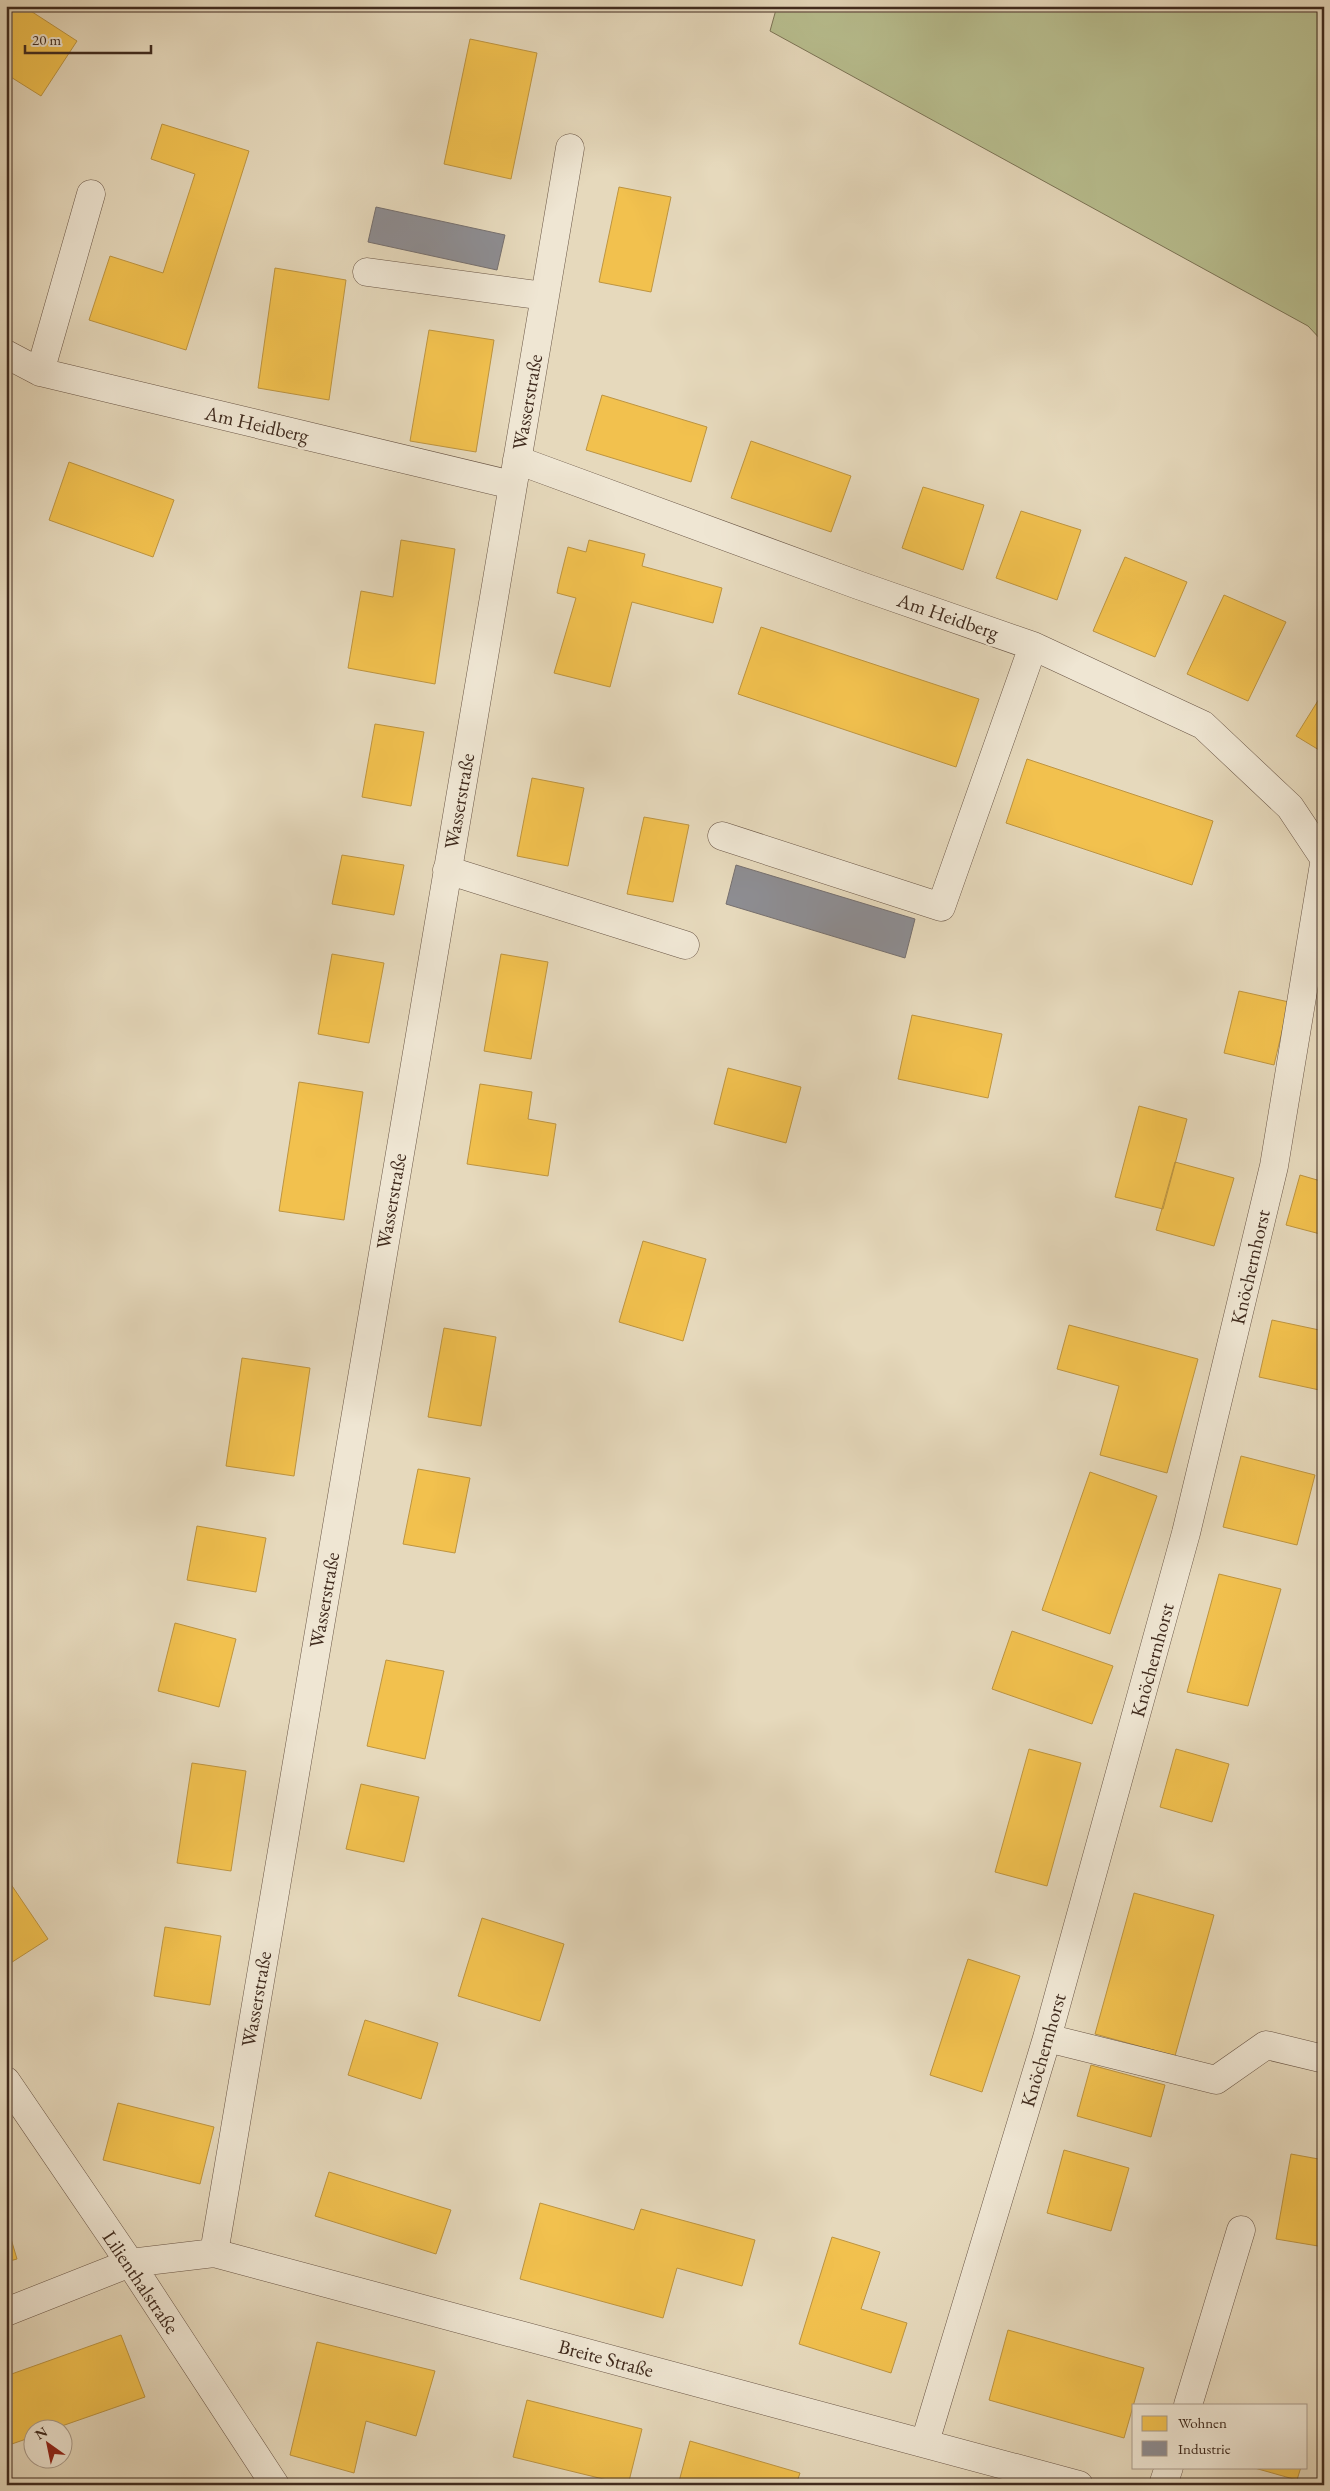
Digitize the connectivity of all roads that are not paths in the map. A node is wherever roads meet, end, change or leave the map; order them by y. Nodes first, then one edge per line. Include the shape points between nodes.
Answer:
1 (570, 148) dead end
2 (91, 194) dead end
3 (367, 272) dead end
4 (545, 296) junction
5 (6, 354) edge
6 (40, 372) junction
7 (514, 472) junction
8 (1033, 646) junction
9 (722, 836) dead end
10 (1324, 858) edge
11 (1324, 864) edge
12 (447, 870) junction
13 (685, 945) dead end
14 (1048, 2038) junction
15 (1324, 2059) edge
16 (6, 2081) edge
17 (1241, 2230) dead end
18 (214, 2253) junction
19 (130, 2264) junction
20 (6, 2312) edge
21 (1188, 2404) edge
22 (925, 2442) junction
23 (1169, 2468) edge
24 (274, 2485) edge
25 (1080, 2485) edge
26 (1163, 2485) edge

1 - 4 street, Wasserstraße
2 - 6 street
3 - 4 street
4 - 7 street, Wasserstraße
5 - 6 street, Am Heidberg
6 - 7 street, Am Heidberg
7 - 8 street, Am Heidberg
7 - 12 street, Wasserstraße
8 - 9 street via 941,907
8 - 10 street, Am Heidberg via 1203,724 1290,807
11 - 14 street, Knöchernhorst via 1272,1176 1186,1533
12 - 13 street
12 - 18 street, Wasserstraße
14 - 15 street via 1216,2080 1266,2045
14 - 22 street, Knöchernhorst
16 - 19 street, Lilienthalstraße
17 - 21 street
18 - 19 street, Breite Straße
18 - 22 street, Breite Straße
19 - 20 street, Breite Straße
19 - 24 street, Lilienthalstraße
22 - 25 street, Breite Straße
23 - 26 street

